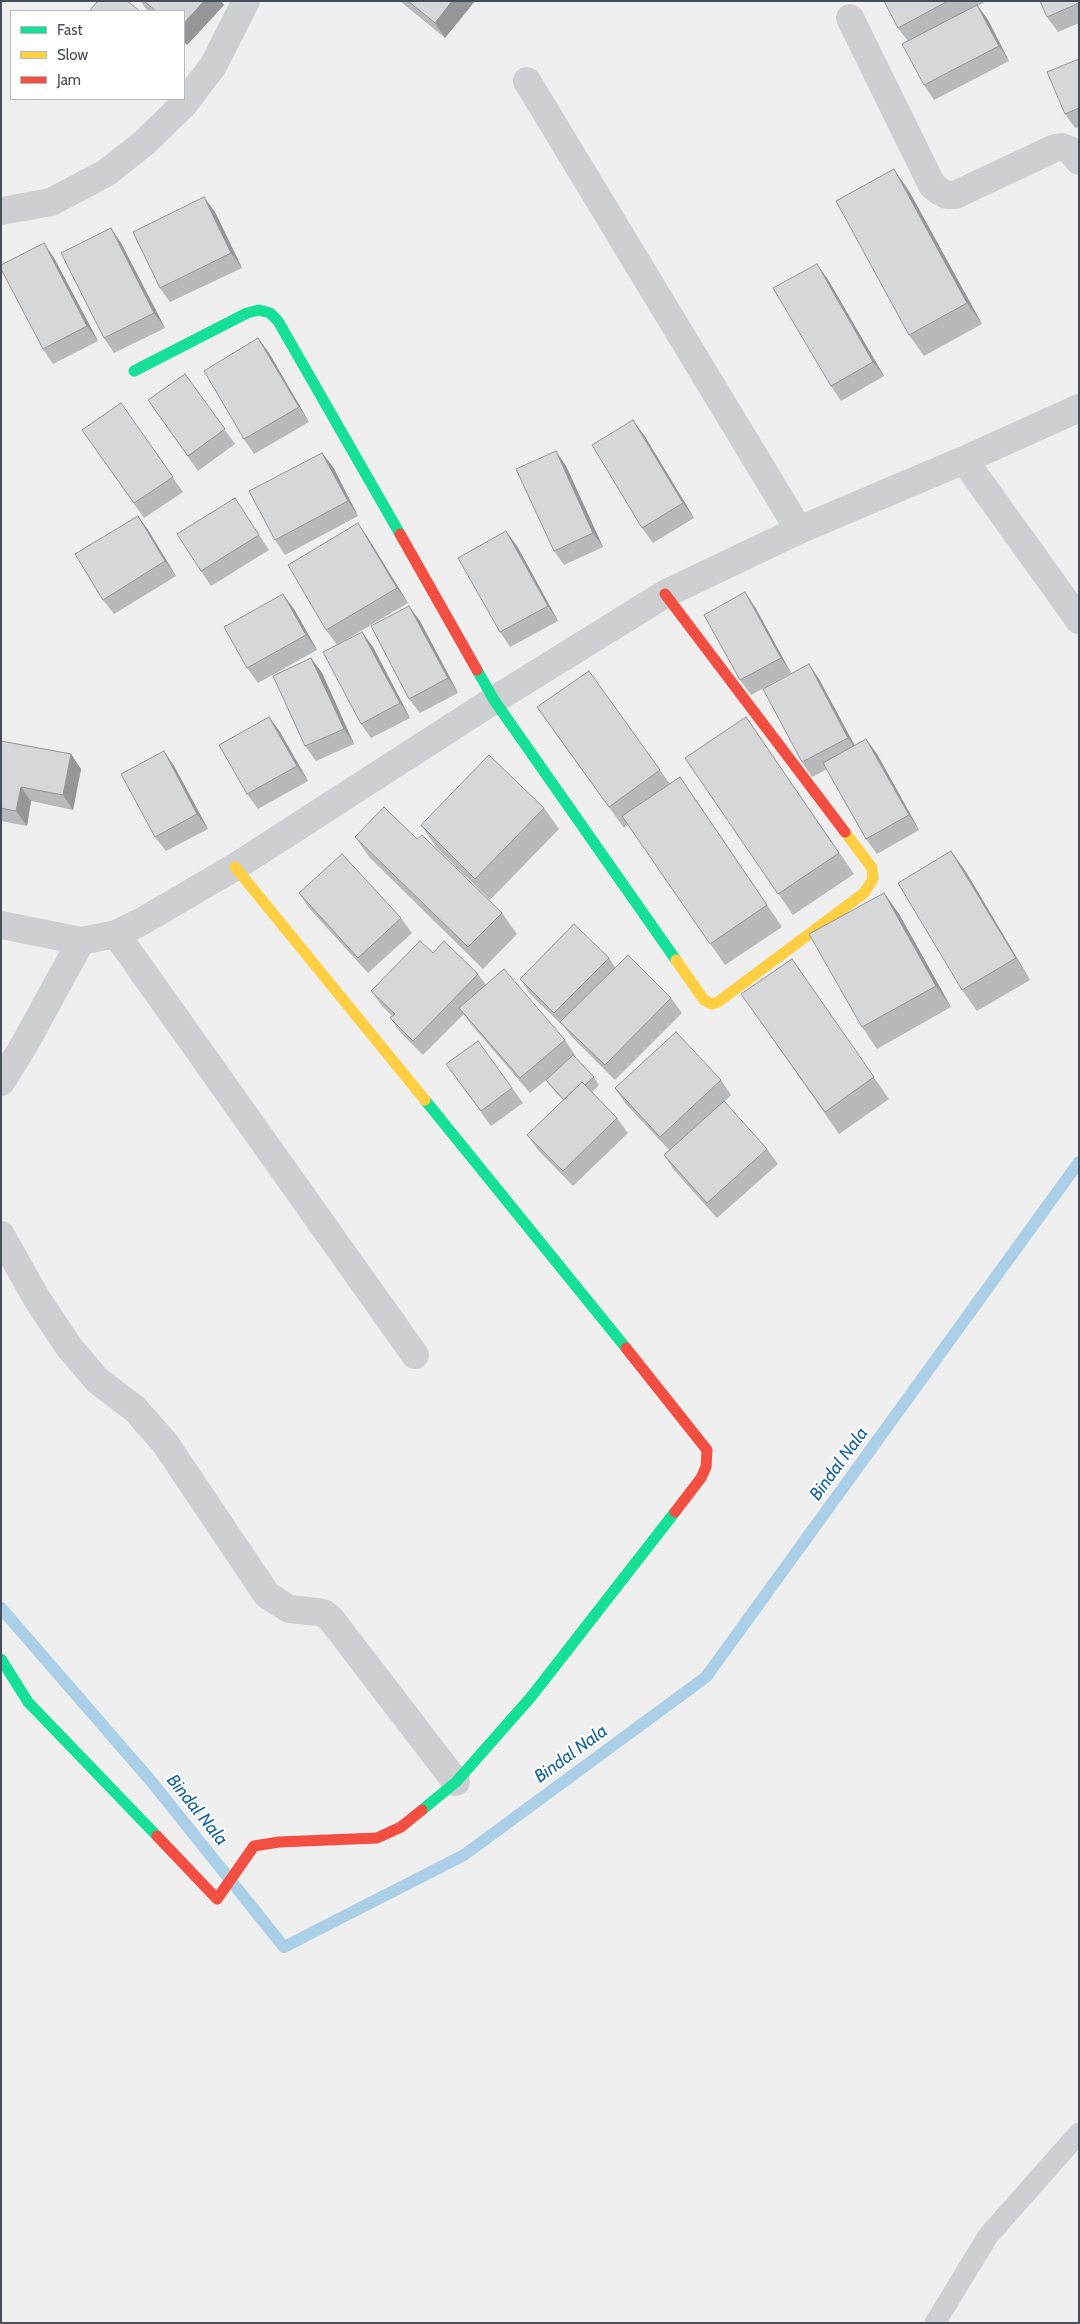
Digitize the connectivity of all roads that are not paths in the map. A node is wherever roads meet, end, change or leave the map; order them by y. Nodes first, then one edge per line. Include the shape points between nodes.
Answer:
1 (246, 1) edge
2 (850, 18) dead end
3 (527, 81) dead end
4 (1079, 162) edge
5 (1, 211) edge
6 (134, 371) dead end
7 (1079, 408) edge
8 (964, 460) junction
9 (799, 530) junction
10 (665, 594) junction
11 (1079, 620) edge
12 (494, 700) junction
13 (235, 867) junction
14 (1, 925) edge
15 (116, 934) junction
16 (81, 941) junction
17 (1, 1082) edge
18 (1, 1234) edge
19 (415, 1355) dead end
20 (1, 1659) edge
21 (456, 1782) junction
22 (1079, 2133) edge
23 (935, 2323) edge

1 - 5 street via 213,66 183,105 144,143 106,173 50,202
2 - 4 street via 932,185 939,191 955,195 1055,148 1070,150
3 - 9 street
6 - 12 street via 247,313 259,310 270,313
7 - 8 street
8 - 9 street
8 - 11 street
9 - 10 street
10 - 12 street
10 - 12 street via 872,868 873,879 864,893 718,1002 712,1004 704,1000
12 - 13 street
13 - 15 street
13 - 21 street via 707,1450 706,1467 701,1478 630,1572 531,1697
14 - 16 street
15 - 16 street
15 - 19 street
16 - 17 street
18 - 21 street via 37,1299 70,1347 97,1380 135,1409 165,1443 267,1595 289,1609 318,1612 331,1619
20 - 21 street via 28,1702 217,1899 254,1846 377,1838 409,1822
22 - 23 lane via 988,2236

